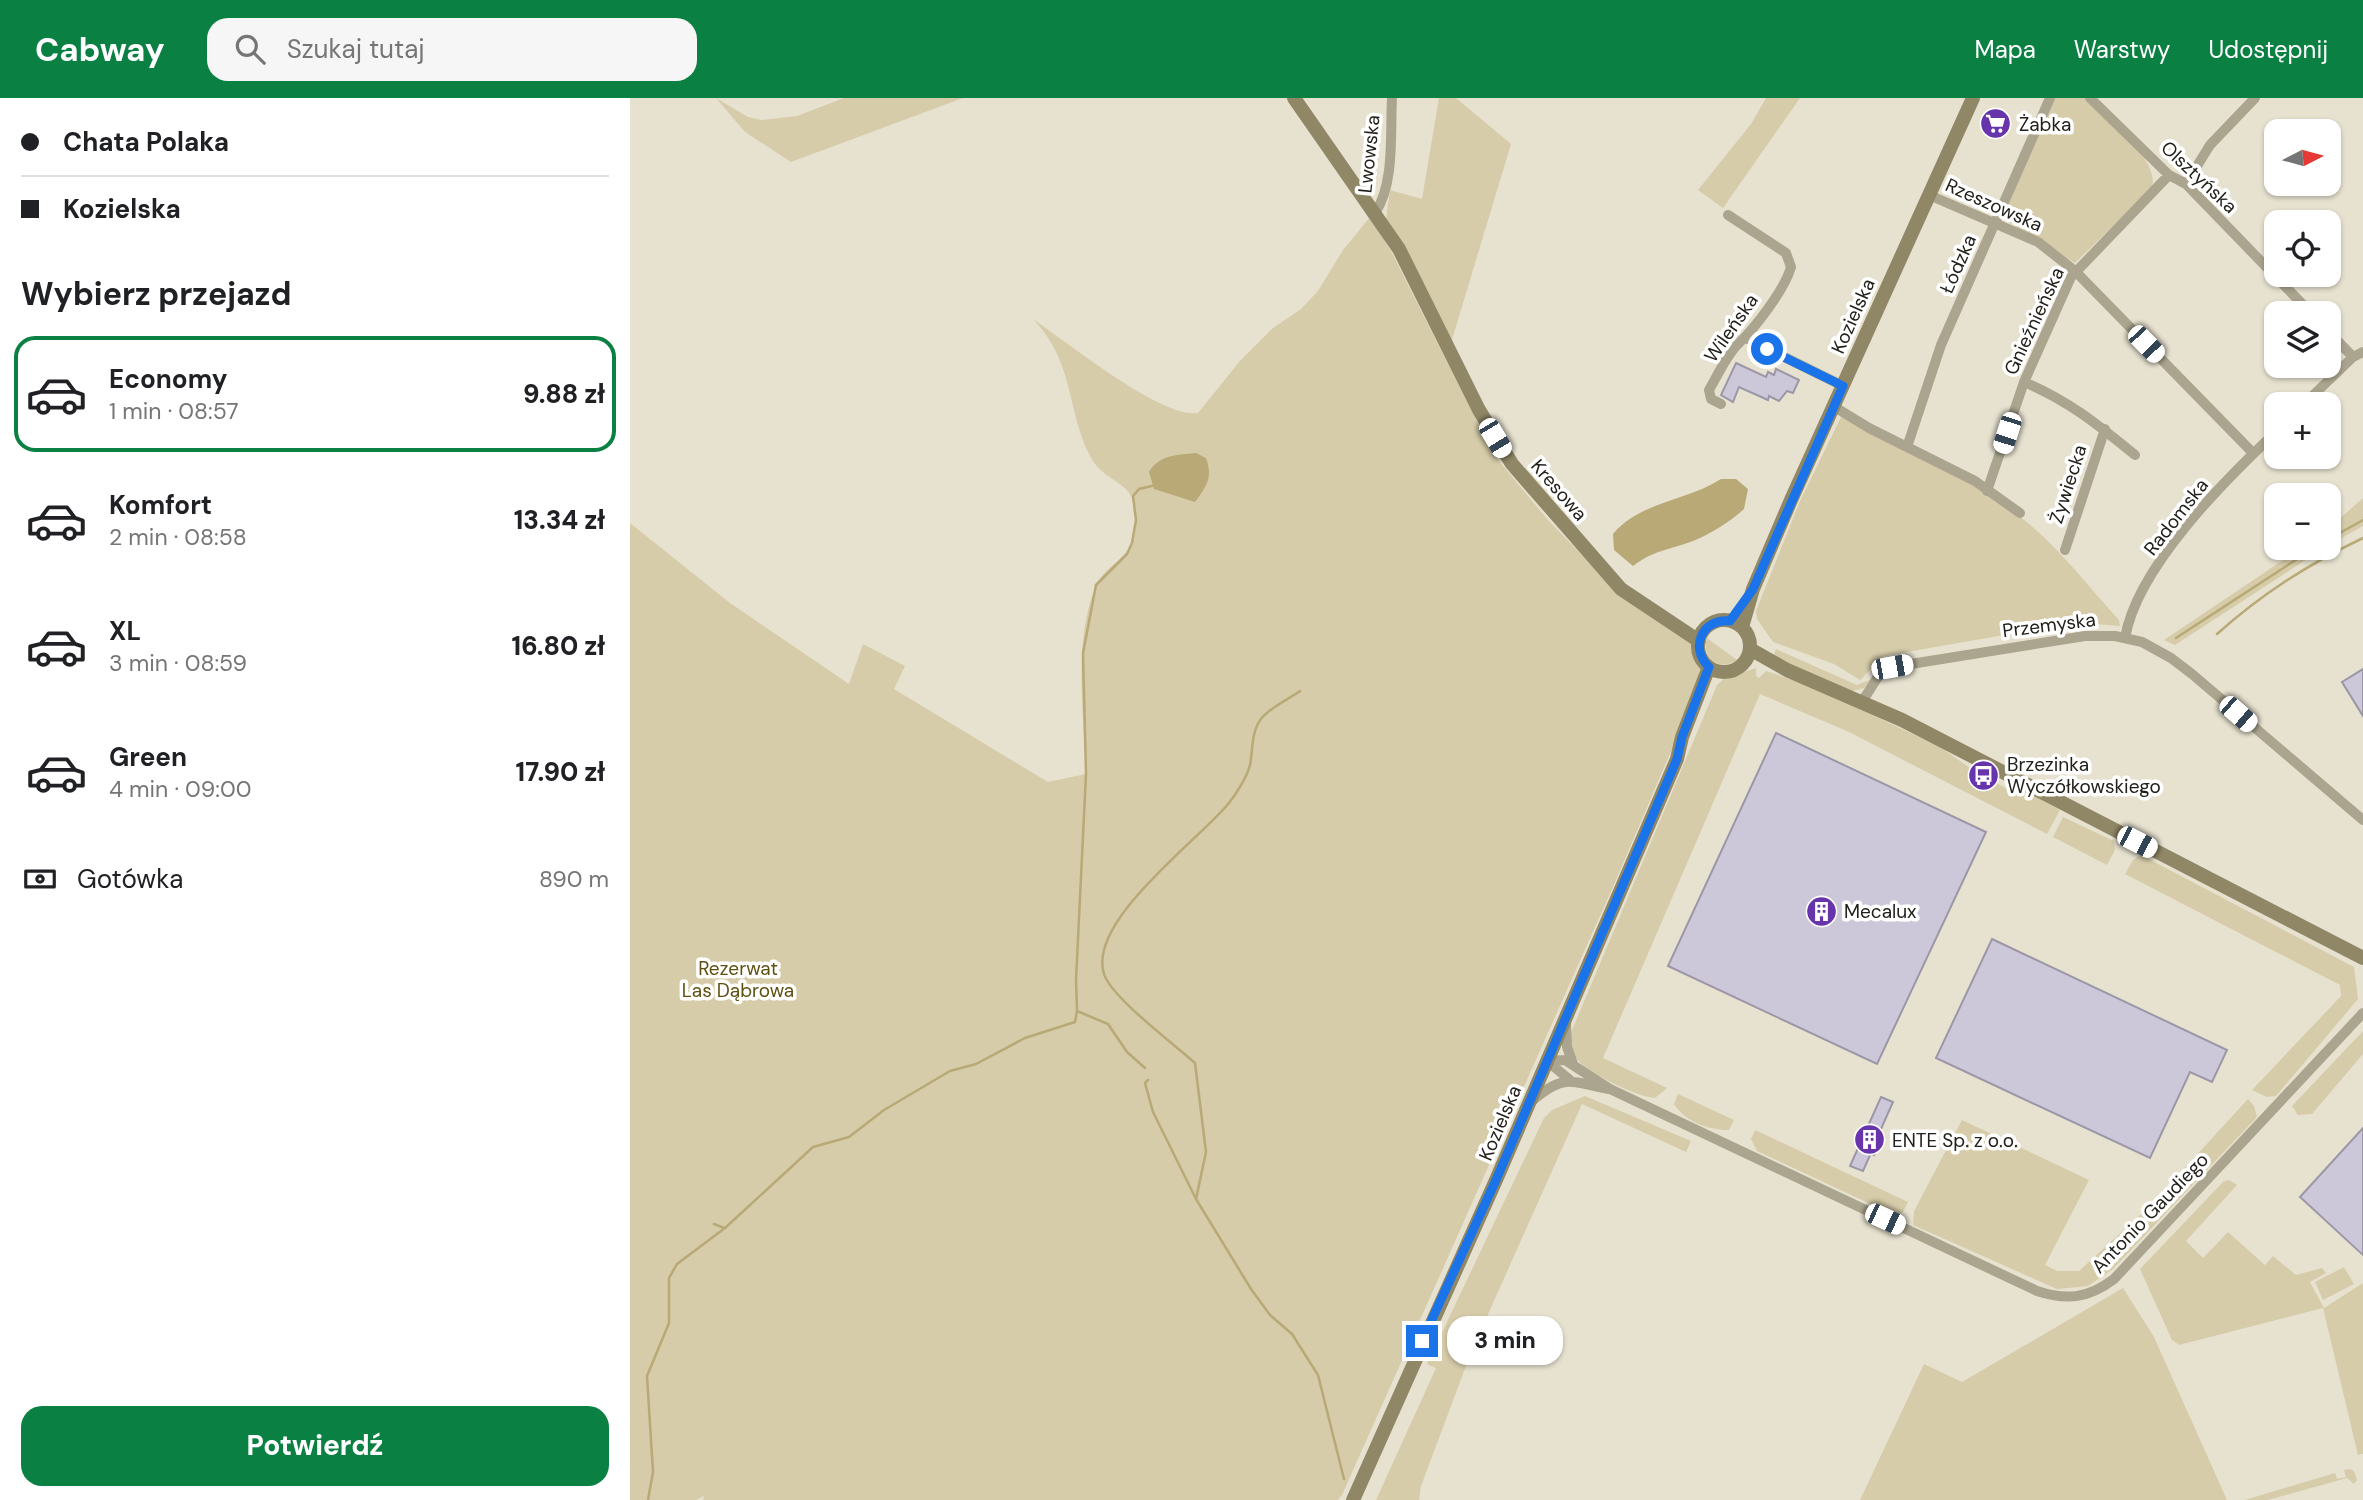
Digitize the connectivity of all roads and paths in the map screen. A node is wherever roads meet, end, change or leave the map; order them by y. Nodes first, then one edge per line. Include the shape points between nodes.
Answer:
1 (1294, 98) edge
2 (1392, 98) edge
3 (1973, 98) edge
4 (2050, 98) edge
5 (2090, 98) edge
6 (2255, 98) edge
7 (2153, 159) junction
8 (2169, 175) junction
9 (2186, 184) junction
10 (2154, 191) junction
11 (1929, 195) junction
12 (1375, 213) junction
13 (1728, 215) dead end
14 (1995, 223) junction
15 (2075, 271) junction
16 (2299, 301) edge
17 (1746, 338) junction
18 (2341, 341) edge
19 (2358, 354) edge
20 (2024, 382) junction
21 (1843, 386) junction
22 (2317, 392) edge
23 (1721, 404) dead end
24 (1833, 406) junction
25 (2105, 429) junction
26 (2264, 443) edge
27 (1907, 447) junction
28 (2253, 453) junction
29 (2135, 455) dead end
30 (1987, 491) junction
31 (2020, 513) dead end
32 (2065, 550) dead end
33 (1736, 624) junction
34 (1702, 635) junction
35 (2125, 638) junction
36 (1748, 656) junction
37 (1715, 669) junction
38 (1862, 702) junction
39 (2363, 820) edge
40 (2363, 958) edge
41 (2363, 1013) edge
42 (1566, 1019) junction
43 (1547, 1061) junction
44 (1573, 1064) junction
45 (1570, 1080) junction
46 (1610, 1089) junction
47 (1530, 1103) junction
48 (1353, 1500) edge

1 - 12 street, Kresowa
2 - 12 street, Lwowska via 1387,178 1383,201
3 - 11 street, Kozielska
4 - 14 street, Łódzka
5 - 7 street, Olsztyńska
6 - 9 street via 2210,145
7 - 8 street, Olsztyńska
7 - 10 street
8 - 9 street, Olsztyńska
8 - 10 street, Gnieźnieńska
9 - 16 street, Olsztyńska
10 - 15 street, Gnieźnieńska
11 - 14 street, Rzeszowska
11 - 21 street, Kozielska
12 - 34 street, Kresowa via 1407,263 1479,410 1512,464 1621,589
13 - 17 street, Wileńska via 1786,253 1791,267
14 - 15 street, Rzeszowska via 2038,242
14 - 27 street, Łódzka via 1941,345
15 - 20 street, Gnieźnieńska
15 - 28 street, Rzeszowska
17 - 21 street
17 - 23 street, Wileńska via 1709,390 1711,399
18 - 19 street
19 - 22 street
20 - 25 street, Żywiecka via 2061,398
20 - 30 street, Gnieźnieńska
21 - 24 street, Kozielska
24 - 27 street
24 - 33 street, Kozielska
25 - 29 street, Żywiecka
25 - 32 street, Żywiecka
26 - 28 street, Radomska
27 - 30 street
28 - 35 street, Radomska via 2178,537 2128,618
30 - 31 street
33 - 34 street via 1716,621
33 - 36 street via 1749,637
34 - 37 street via 1701,657
35 - 38 street, Przemyska via 2074,637 1892,667 1879,675
35 - 39 street, Przemyska via 2157,649 2192,674
36 - 37 street via 1732,671
36 - 38 street
37 - 42 street, Kozielska via 1682,737 1677,759
38 - 40 street
41 - 46 street, Antonio Gaudiego via 2114,1279 2093,1293 2073,1298 2037,1291
42 - 43 street, Kozielska
42 - 44 street
43 - 44 street, Antonio Gaudiego
43 - 45 street, Antonio Gaudiego
43 - 47 street, Kozielska
44 - 46 street, Antonio Gaudiego
45 - 46 street, Antonio Gaudiego
45 - 47 street via 1551,1085
47 - 48 street, Kozielska

